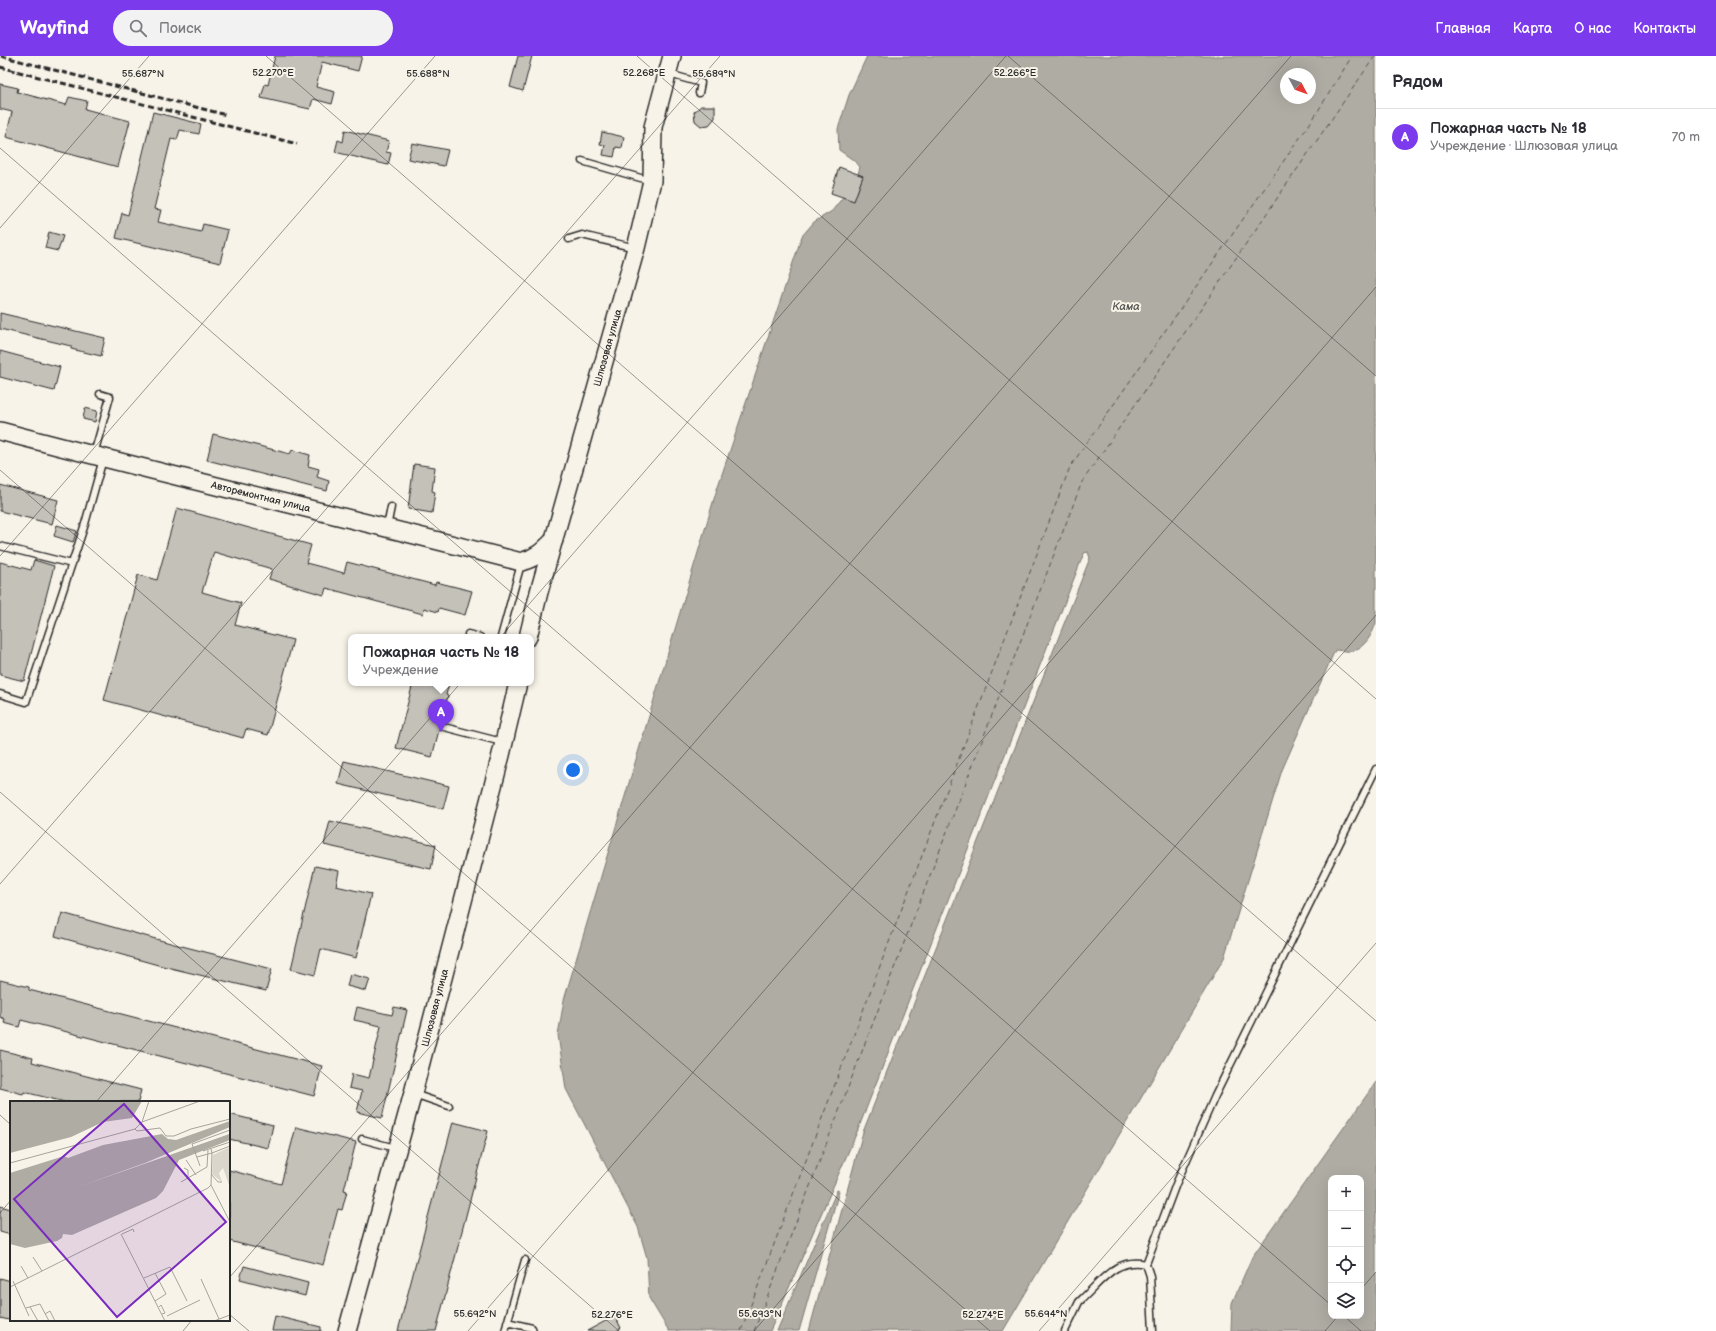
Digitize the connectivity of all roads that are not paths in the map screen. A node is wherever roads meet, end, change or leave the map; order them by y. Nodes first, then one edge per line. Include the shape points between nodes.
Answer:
1 (672, 56) edge
2 (668, 74) junction
3 (699, 93) dead end
4 (582, 161) dead end
5 (652, 181) junction
6 (569, 239) dead end
7 (636, 248) junction
8 (100, 394) dead end
9 (0, 431) edge
10 (99, 457) junction
11 (391, 507) dead end
12 (387, 527) junction
13 (554, 540) junction
14 (0, 546) edge
15 (521, 562) junction
16 (72, 564) junction
17 (539, 592) junction
18 (503, 634) edge
19 (529, 634) edge
20 (517, 686) edge
21 (0, 694) edge
22 (444, 727) dead end
23 (504, 742) junction
24 (1376, 769) edge
25 (413, 1093) junction
26 (449, 1106) dead end
27 (362, 1139) dead end
28 (397, 1149) junction
29 (525, 1260) dead end
30 (1146, 1264) junction
31 (507, 1322) junction
32 (347, 1331) edge
33 (504, 1331) edge
34 (533, 1331) edge
35 (1065, 1331) edge
36 (1153, 1331) edge

1 - 2 street, Шлюзовая улица
2 - 3 lane via 701,83
2 - 5 street, Шлюзовая улица via 653,127
4 - 5 lane
5 - 7 street, Шлюзовая улица
6 - 7 lane via 582,235
7 - 13 street, Шлюзовая улица
8 - 10 lane via 110,397
9 - 10 street, Авторемонтная улица
10 - 12 street, Авторемонтная улица
10 - 16 lane via 85,524
11 - 12 lane
12 - 15 street, Авторемонтная улица
13 - 15 street via 540,554
13 - 17 street, Шлюзовая улица
14 - 16 lane
15 - 17 street
15 - 18 lane
16 - 21 lane via 26,702
17 - 19 street, Шлюзовая улица
20 - 23 street, Шлюзовая улица
22 - 23 lane
23 - 25 street, Шлюзовая улица
24 - 30 lane via 1215,1096 1176,1184
25 - 26 lane
25 - 28 street, Шлюзовая улица
27 - 28 lane
28 - 32 street, Шлюзовая улица
29 - 31 lane
30 - 35 lane via 1135,1261 1122,1264 1110,1272 1079,1302
30 - 36 lane via 1150,1276
31 - 33 lane
31 - 34 lane via 532,1328

